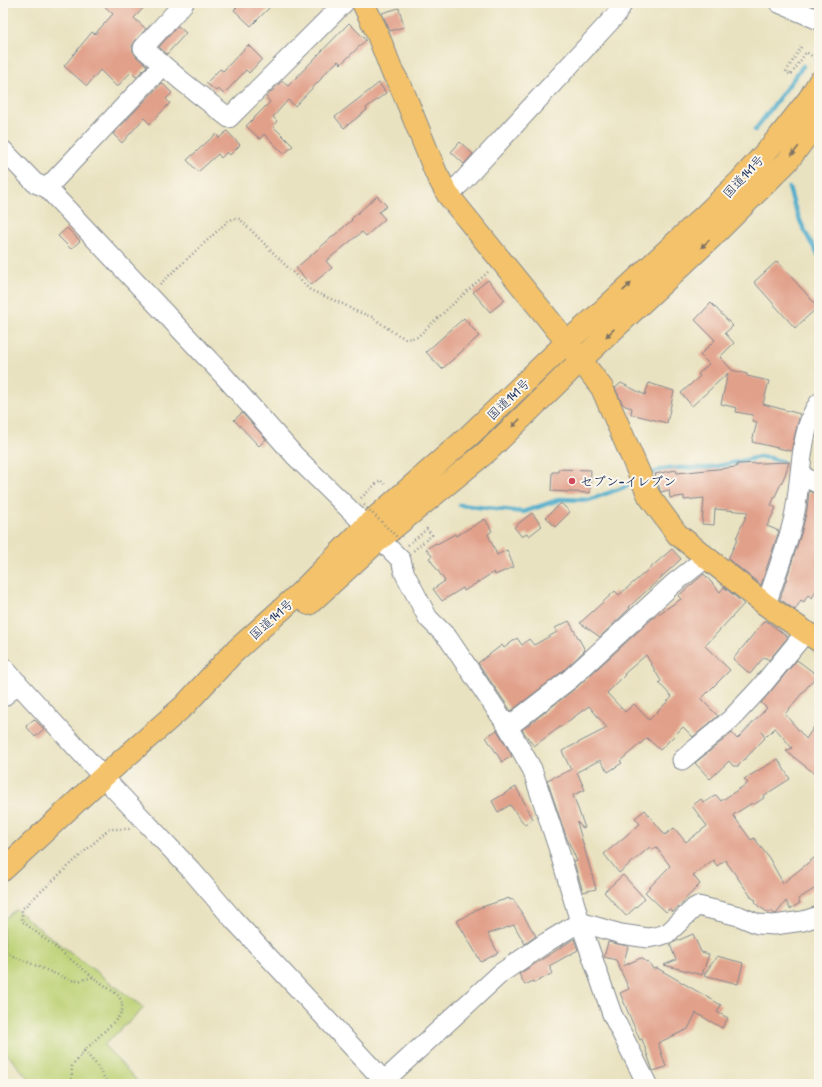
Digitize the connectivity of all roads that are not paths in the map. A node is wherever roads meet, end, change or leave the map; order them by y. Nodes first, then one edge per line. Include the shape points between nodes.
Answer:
1 (184, 3) edge
2 (344, 3) edge
3 (363, 3) edge
4 (623, 3) edge
5 (779, 3) edge
6 (819, 20) edge
7 (163, 65) junction
8 (819, 82) edge
9 (819, 120) edge
10 (3, 150) edge
11 (47, 188) junction
12 (448, 195) junction
13 (567, 342) junction
14 (580, 360) junction
15 (819, 403) edge
16 (800, 474) junction
17 (819, 484) edge
18 (378, 527) junction
19 (706, 558) junction
20 (766, 605) junction
21 (812, 637) edge
22 (3, 667) edge
23 (18, 683) junction
24 (3, 697) edge
25 (508, 726) junction
26 (682, 760) dead end
27 (103, 777) junction
28 (3, 870) edge
29 (819, 916) edge
30 (580, 922) junction
31 (382, 1082) edge
32 (647, 1084) edge

1 - 7 street via 143,48
2 - 7 street via 230,118
3 - 12 main road via 402,88 436,173
4 - 12 street via 616,15
5 - 6 street
7 - 11 street
13 -> 8 main road, 国道141号 via 741,180 779,137
9 -> 14 main road, 国道141号 via 787,162 711,238
10 - 11 street via 35,183
11 - 18 street via 224,376 295,456
12 - 13 main road
13 - 14 main road
13 - 18 main road, 国道141号
14 -> 18 main road, 国道141号 via 489,450
14 - 19 main road via 602,388 649,496 677,534
15 - 16 street via 810,419
16 - 17 street
16 - 20 street via 794,520
18 - 25 street via 401,560 404,572 428,618 448,638
18 - 27 main road, 国道141号 via 232,654 185,705
19 - 20 main road
19 - 25 street via 673,584 570,679
20 - 21 main road
21 - 26 street via 731,719
22 - 23 street
23 - 24 street
23 - 27 street
25 - 30 street via 532,769
27 - 28 main road, 国道141号
27 - 31 street via 192,871
29 - 30 street via 774,925 758,924 739,916 698,906 668,933 648,938 621,934
30 - 31 street via 500,973
30 - 32 street via 612,1014

